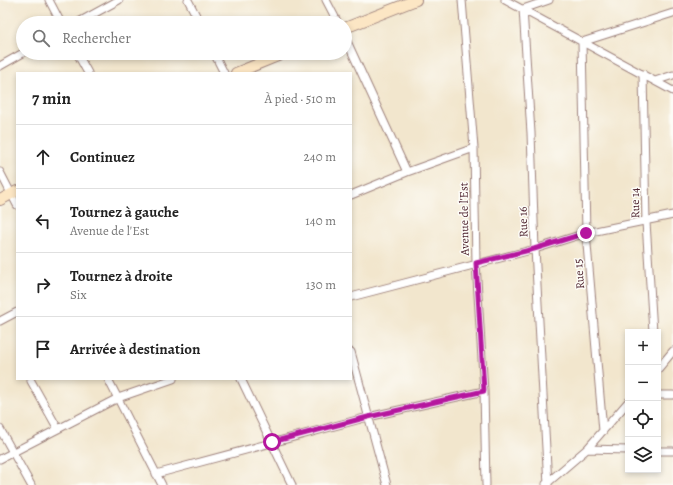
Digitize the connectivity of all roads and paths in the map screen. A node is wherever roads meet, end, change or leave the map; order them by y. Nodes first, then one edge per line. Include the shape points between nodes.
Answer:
1 (48, 0) edge
2 (119, 0) edge
3 (188, 0) edge
4 (326, 0) edge
5 (416, 0) edge
6 (462, 0) edge
7 (505, 0) edge
8 (549, 0) edge
9 (524, 9) junction
10 (673, 13) edge
11 (57, 16) edge
12 (90, 16) edge
13 (196, 16) edge
14 (334, 16) edge
15 (352, 25) edge
16 (582, 42) junction
17 (352, 52) edge
18 (16, 57) edge
19 (81, 60) edge
20 (218, 60) edge
21 (267, 60) edge
22 (0, 66) edge
23 (87, 72) edge
24 (224, 72) edge
25 (238, 72) edge
26 (643, 74) junction
27 (673, 74) edge
28 (655, 81) junction
29 (673, 91) edge
30 (474, 148) junction
31 (0, 172) edge
32 (407, 172) junction
33 (14, 193) edge
34 (352, 195) edge
35 (0, 200) edge
36 (673, 215) edge
37 (646, 222) junction
38 (586, 233) junction
39 (534, 249) junction
40 (476, 263) junction
41 (352, 297) edge
42 (16, 313) edge
43 (0, 321) edge
44 (653, 329) edge
45 (673, 352) edge
46 (352, 356) edge
47 (661, 365) edge
48 (109, 380) edge
49 (170, 380) edge
50 (241, 380) edge
51 (31, 381) dead end
52 (484, 391) junction
53 (661, 395) edge
54 (673, 395) edge
55 (118, 398) junction
56 (625, 405) edge
57 (368, 417) junction
58 (0, 429) edge
59 (58, 429) junction
60 (603, 431) junction
61 (272, 442) junction
62 (587, 449) junction
63 (625, 450) edge
64 (661, 451) edge
65 (673, 451) edge
66 (12, 452) junction
67 (0, 459) edge
68 (156, 474) junction
69 (547, 484) edge
70 (31, 485) edge
71 (162, 485) edge
72 (292, 485) edge
73 (387, 485) edge
74 (486, 485) edge

1 - 11 street
2 - 12 street
3 - 13 street
4 - 14 street
5 - 15 street
6 - 30 street, Avenue de l'Est
7 - 9 street
8 - 9 street
9 - 16 street
9 - 39 street, Rue 16
10 - 16 street
16 - 26 street
16 - 38 street, Rue 15
17 - 32 street
18 - 22 street
19 - 23 street
20 - 24 street
21 - 25 street
26 - 28 street
26 - 37 street, Rue 14
27 - 28 street
28 - 29 street
30 - 32 street
30 - 40 street, Avenue de l'Est
31 - 33 street
32 - 34 street
33 - 35 street
36 - 37 street
37 - 38 street
37 - 44 street, Rue 14
38 - 39 street
38 - 60 street, Rue 15
39 - 40 street
39 - 69 street, Rue 16
40 - 41 street
40 - 52 street, Avenue de l'Est
42 - 43 street
45 - 47 street
46 - 57 street
48 - 55 street
49 - 55 street
50 - 61 street
51 - 59 street
52 - 57 street
52 - 74 street, Avenue de l'Est
53 - 54 street
55 - 59 street
55 - 68 street
56 - 60 street
57 - 61 street
57 - 73 street
58 - 66 street
59 - 66 street
60 - 62 street
61 - 68 street
61 - 72 street
62 - 63 street
62 - 69 street
64 - 65 street
66 - 67 street
66 - 70 street
68 - 71 street

